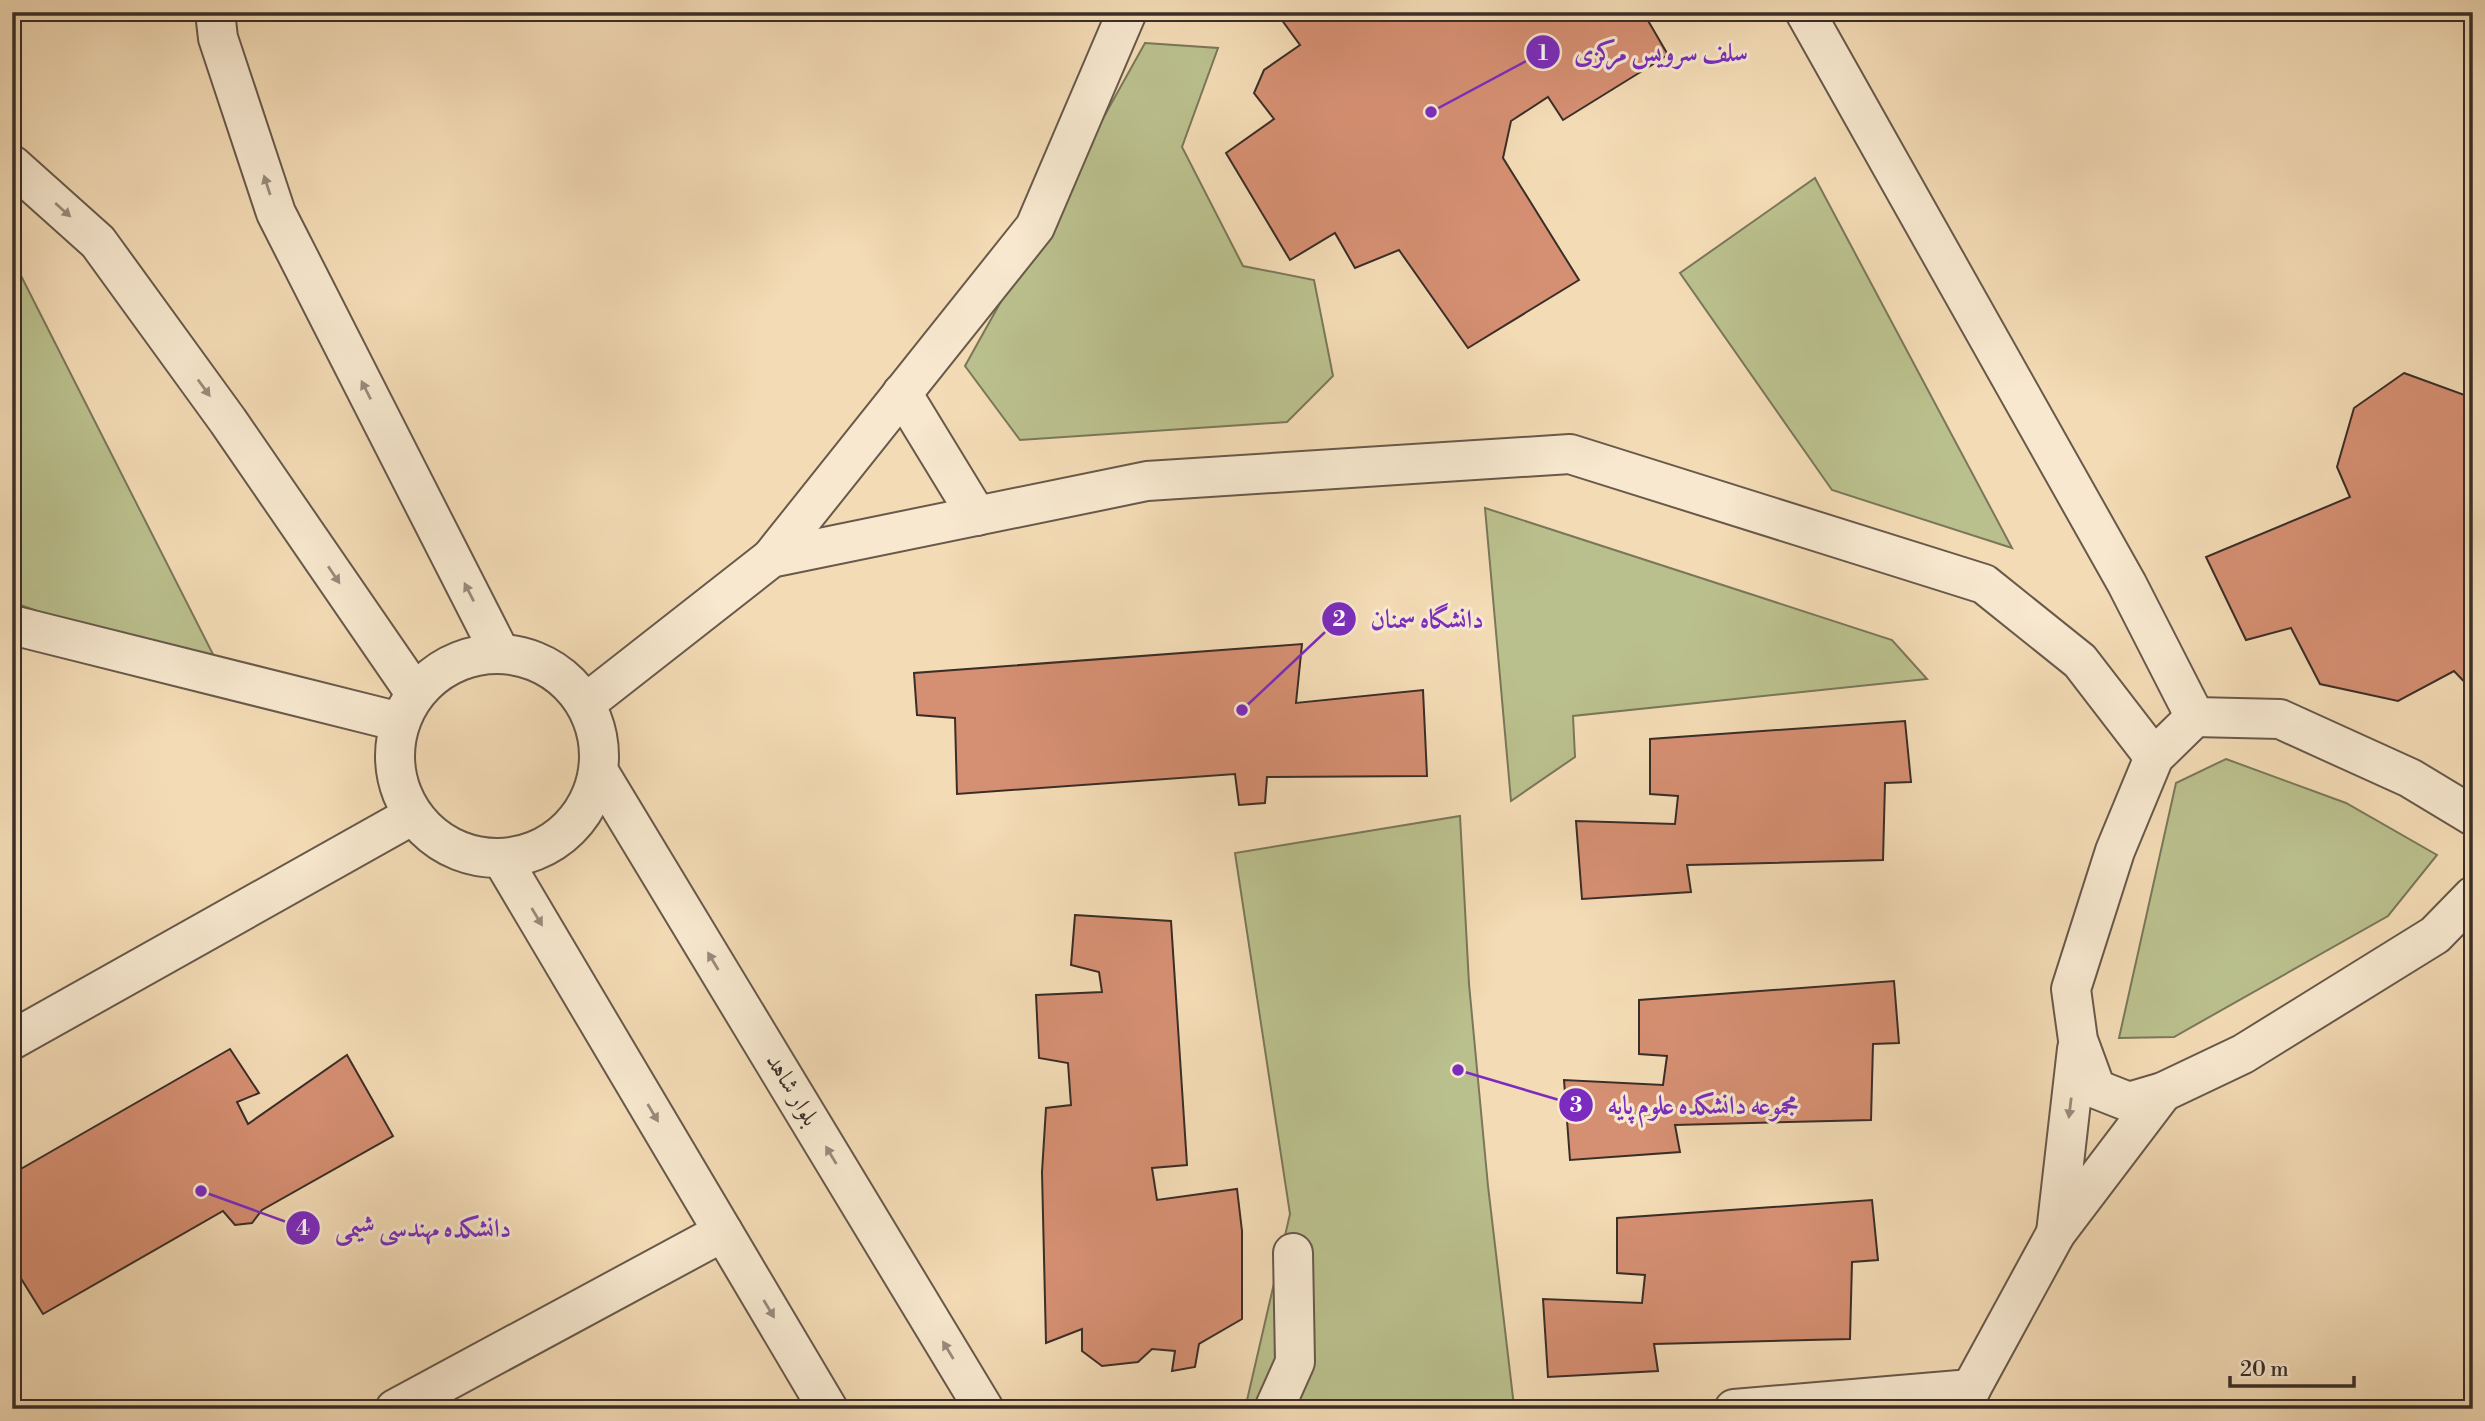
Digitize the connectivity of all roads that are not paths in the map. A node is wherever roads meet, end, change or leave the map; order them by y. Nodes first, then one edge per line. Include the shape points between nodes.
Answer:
1 (215, 12) edge
2 (1127, 12) edge
3 (1805, 12) edge
4 (12, 165) edge
5 (902, 393) junction
6 (977, 516) junction
7 (771, 558) junction
8 (12, 625) edge
9 (500, 653) junction
10 (586, 704) junction
11 (407, 708) junction
12 (2195, 716) junction
13 (2154, 757) junction
14 (599, 772) junction
15 (412, 815) junction
16 (2473, 816) edge
17 (502, 859) junction
18 (2473, 896) edge
19 (12, 1040) edge
20 (2078, 1040) junction
21 (2163, 1092) junction
22 (723, 1232) junction
23 (2056, 1233) junction
24 (1293, 1253) dead end
25 (1965, 1399) edge
26 (395, 1409) edge
27 (828, 1409) edge
28 (984, 1409) edge
29 (1274, 1409) edge
30 (1734, 1409) edge

9 -> 1 lane via 276,213 218,38
2 - 5 lane via 1035,227
3 - 12 lane via 2127,583
4 -> 11 lane via 99,242 228,421
5 - 6 lane
5 - 7 lane
6 - 7 lane
6 - 13 lane via 1147,481 1570,454 1984,583 2080,661
7 - 10 lane
8 - 11 lane
9 - 10 lane via 532,659 563,677
9 - 11 lane via 468,657 438,671
10 - 14 lane via 598,737
11 - 15 lane via 394,754 398,785
12 - 13 lane
12 - 16 lane via 2280,719 2410,778
13 - 20 lane via 2115,851 2071,989
14 - 17 lane via 588,805 566,832 536,851
28 -> 14 lane, بلوار شاهد
15 - 17 lane via 435,839 467,854
15 - 19 lane
17 -> 22 lane
18 - 21 lane via 2435,935 2243,1054
20 - 21 lane via 2096,1089 2129,1102
20 -> 23 lane
21 - 23 lane
22 - 26 lane
22 -> 27 lane
23 - 25 lane
24 - 29 lane via 1295,1362
25 - 30 lane

